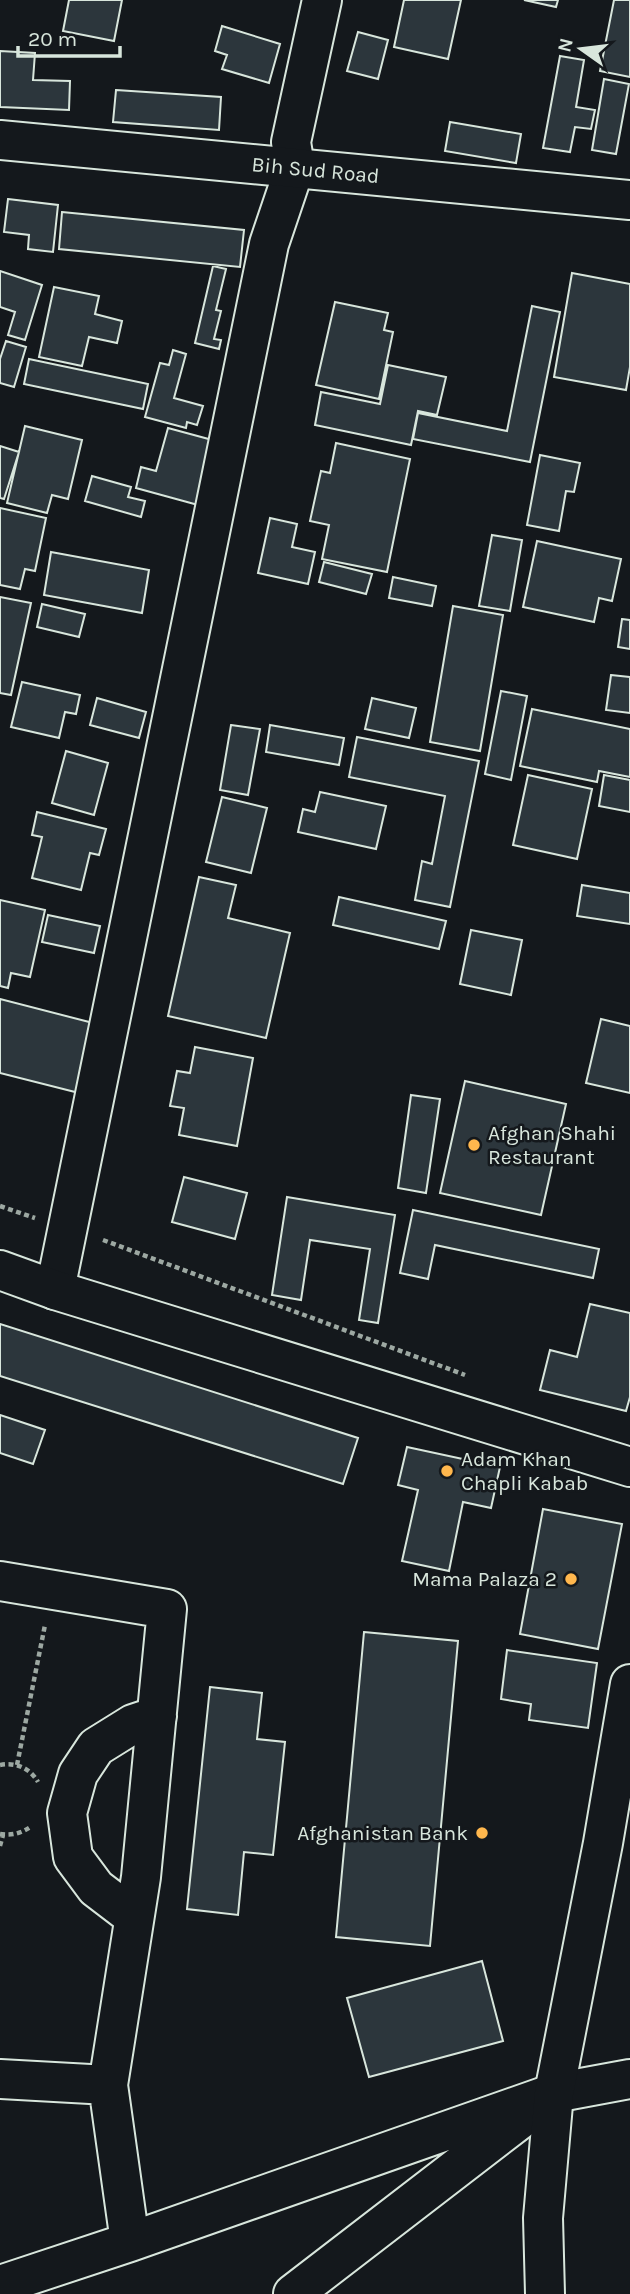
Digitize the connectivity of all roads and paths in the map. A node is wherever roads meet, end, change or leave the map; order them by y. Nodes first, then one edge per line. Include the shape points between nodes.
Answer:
1 (322, 0) edge
2 (0, 140) edge
3 (295, 167) junction
4 (630, 200) edge
5 (0, 1206) edge
6 (69, 1229) junction
7 (0, 1270) edge
8 (55, 1290) junction
9 (475, 1379) dead end
10 (630, 1467) edge
11 (0, 1581) edge
12 (51, 1589) junction
13 (630, 1684) edge
14 (157, 1716) junction
15 (0, 1765) edge
16 (17, 1765) junction
17 (40, 1786) dead end
18 (38, 1817) dead end
19 (1, 1834) edge
20 (0, 1846) edge
21 (135, 1917) junction
22 (0, 2079) edge
23 (630, 2079) edge
24 (108, 2085) junction
25 (554, 2093) junction
26 (130, 2242) junction
27 (0, 2285) edge
28 (293, 2294) edge
29 (545, 2294) edge

1 - 3 street via 291,142
2 - 3 street, Bih Sud Road
3 - 4 street, Bih Sud Road
3 - 6 street via 269,244
5 - 6 path
6 - 8 street
6 - 9 path
7 - 8 street
8 - 10 street
11 - 12 street
12 - 14 street via 167,1609
12 - 16 path
13 - 25 street
14 - 21 street
14 - 21 street via 133,1724 96,1747 78,1774 67,1813 73,1857 96,1888
15 - 16 path
16 - 17 path via 27,1769
18 - 19 path via 23,1832
19 - 20 path
21 - 24 street
22 - 24 street
23 - 25 street
24 - 26 street
25 - 26 street
25 - 28 street
25 - 29 street via 543,2218
26 - 27 street

